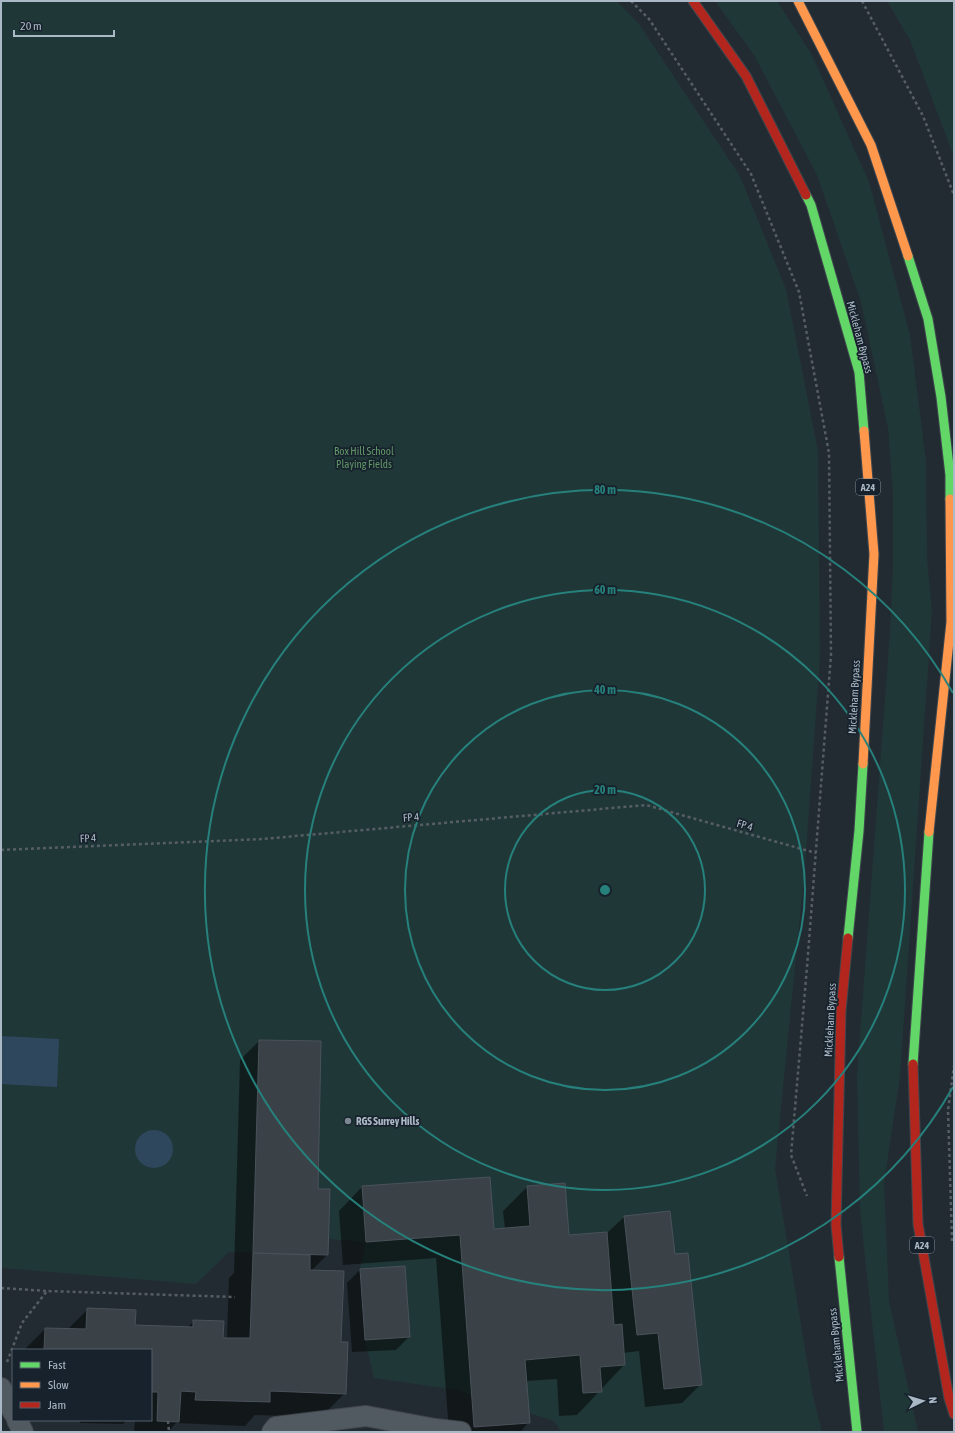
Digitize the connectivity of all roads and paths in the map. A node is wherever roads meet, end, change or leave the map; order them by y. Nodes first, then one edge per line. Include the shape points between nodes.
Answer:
1 (631, 1) edge
2 (693, 1) edge
3 (798, 1) edge
4 (862, 1) edge
5 (954, 195) edge
6 (1, 850) edge
7 (816, 854) junction
8 (954, 1066) edge
9 (836, 1225) junction
10 (952, 1245) dead end
11 (1, 1288) edge
12 (47, 1291) junction
13 (236, 1297) dead end
14 (12, 1349) edge
15 (12, 1349) edge
16 (6, 1365) dead end
17 (1, 1388) edge
18 (12, 1410) edge
19 (954, 1414) edge
20 (18, 1421) edge
21 (168, 1421) dead end
22 (23, 1432) edge
23 (169, 1432) edge
24 (272, 1432) edge
25 (461, 1432) edge
26 (857, 1432) edge

1 - 7 path via 649,19 751,174 799,292 830,453 831,655
2 - 9 highway, Mickleham Bypass / A24 via 746,76 811,205 859,372 874,554 859,831 841,1011
3 - 19 highway, A24 via 871,145 928,319 950,475 951,622 929,827 912,1073 918,1224
4 - 5 path via 923,116
6 - 7 path, FP 4 via 262,839 646,805
7 - 9 path via 791,1155 810,1202
8 - 10 path via 948,1110
9 - 26 highway, Mickleham Bypass / A24
11 - 12 path
12 - 13 path
12 - 15 path via 22,1323
14 - 16 path
17 - 18 lane
20 - 22 lane
21 - 23 path
24 - 25 lane via 276,1427 366,1416

